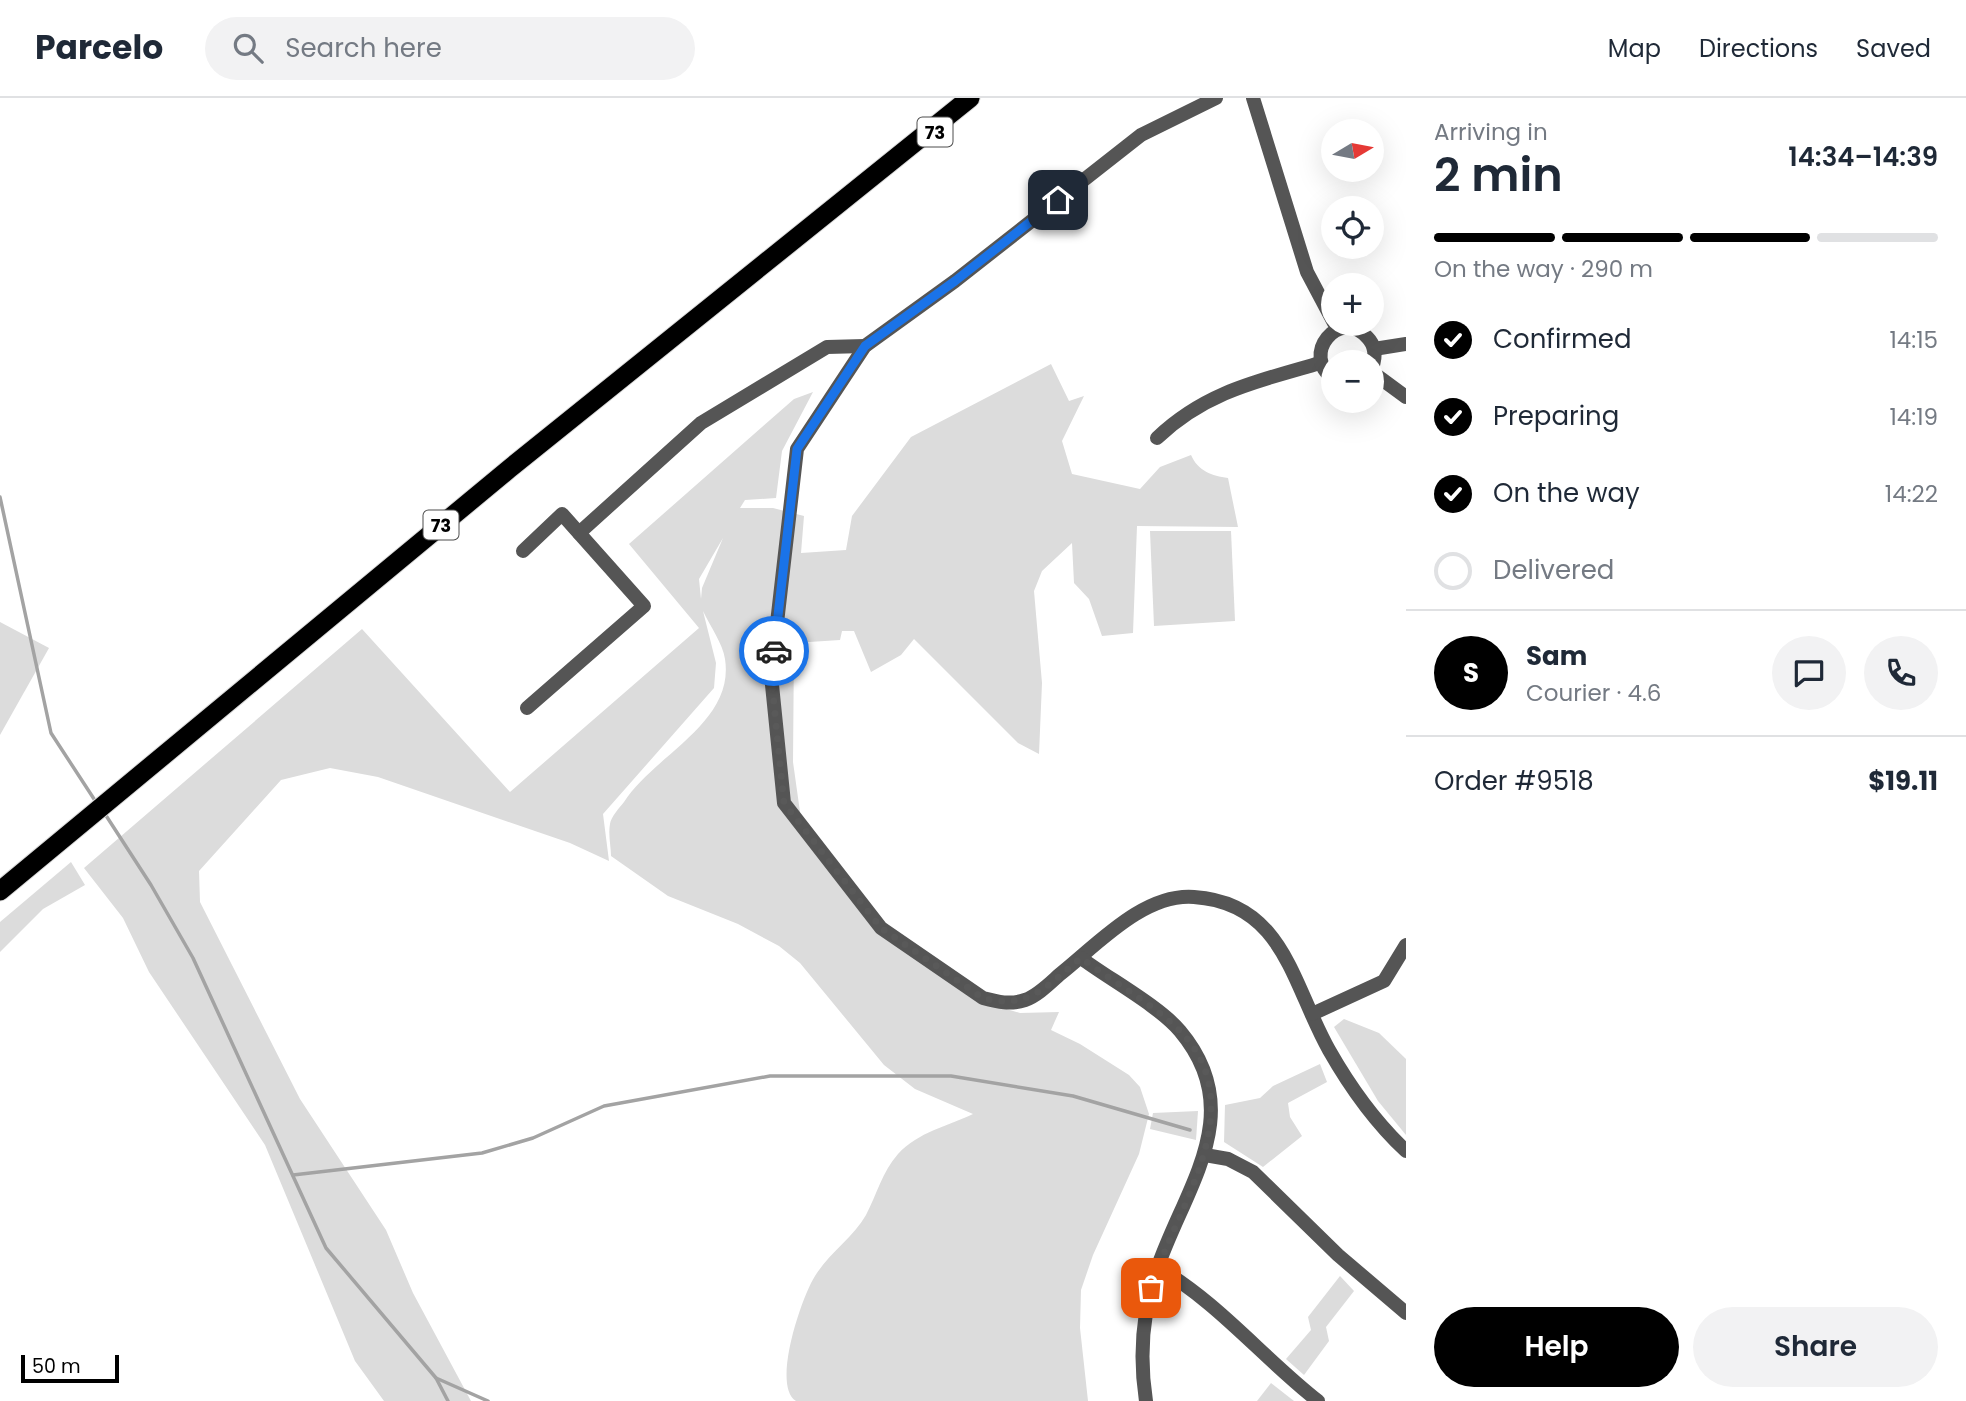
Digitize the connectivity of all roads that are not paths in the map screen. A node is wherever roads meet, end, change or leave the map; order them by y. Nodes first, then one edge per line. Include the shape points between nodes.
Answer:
1 (970, 98) edge
2 (982, 98) edge
3 (1216, 98) edge
4 (1253, 98) edge
5 (888, 166) junction
6 (1321, 299) edge
7 (1327, 336) edge
8 (1366, 336) edge
9 (1406, 344) edge
10 (865, 346) junction
11 (1374, 349) joint
12 (1321, 363) joint
13 (1384, 380) edge
14 (1406, 397) edge
15 (1157, 438) dead end
16 (579, 533) junction
17 (523, 551) dead end
18 (527, 708) dead end
19 (0, 891) edge
20 (1406, 945) edge
21 (1081, 958) junction
22 (1312, 1014) junction
23 (1406, 1151) edge
24 (1205, 1155) junction
25 (1157, 1267) junction
26 (1406, 1312) edge
27 (1146, 1401) edge
28 (1318, 1401) edge

1 - 5 highway, 73
2 - 5 highway, 73
3 - 10 street via 1141,135
4 - 6 street via 1307,272
5 - 19 highway, 73 via 520,461
7 - 12 street via 1319,355
8 - 11 street
9 - 11 street
10 - 16 street via 827,347 701,423
10 - 21 street via 797,449 771,675 784,803 881,928 983,998 1000,1003 1028,999
12 - 15 street via 1231,388 1180,416
13 - 14 street
16 - 17 street via 562,514
16 - 18 street via 644,606
20 - 22 street via 1384,981
21 - 22 street via 1152,906 1171,899 1212,898 1236,905 1262,923
21 - 24 street via 1178,1028 1198,1057 1206,1074 1212,1115
22 - 23 street via 1349,1083
24 - 25 street
24 - 26 street via 1228,1159 1253,1172 1346,1262
25 - 27 street via 1142,1333
25 - 28 street via 1193,1288

